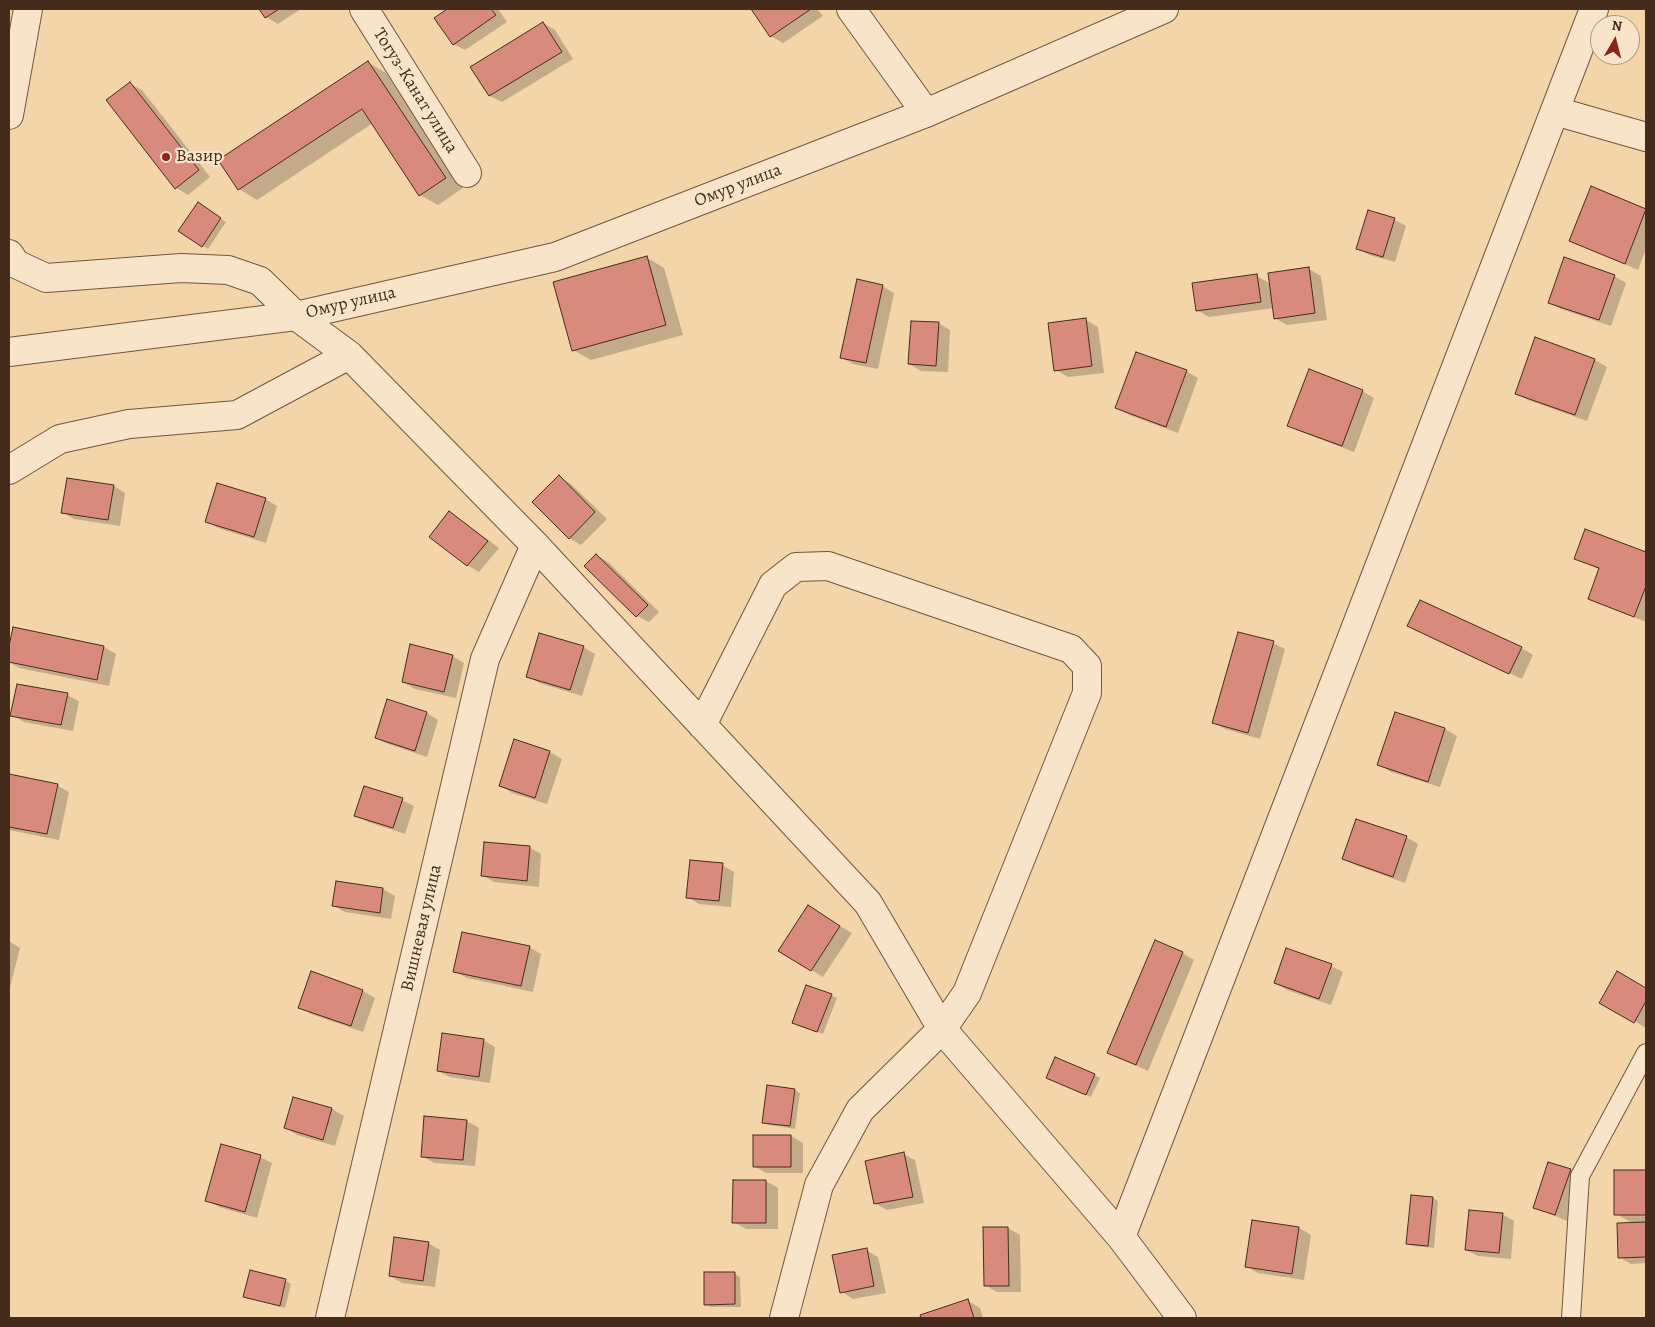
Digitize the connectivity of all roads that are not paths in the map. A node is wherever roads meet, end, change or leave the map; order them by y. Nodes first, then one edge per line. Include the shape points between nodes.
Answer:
1 (28, 9) edge
2 (364, 9) edge
3 (851, 9) edge
4 (1164, 9) edge
5 (1594, 9) edge
6 (1555, 111) junction
7 (926, 113) junction
8 (9, 114) edge
9 (1646, 137) edge
10 (467, 174) dead end
11 (9, 254) edge
12 (46, 278) junction
13 (9, 282) edge
14 (296, 316) junction
15 (9, 352) edge
16 (350, 355) junction
17 (10, 473) edge
18 (535, 545) junction
19 (702, 725) junction
20 (942, 1029) junction
21 (1646, 1053) edge
22 (1121, 1238) junction
23 (330, 1318) edge
24 (784, 1318) edge
25 (1182, 1318) edge
26 (1571, 1318) edge

1 - 8 street
2 - 10 street, Тогуз-Канат улица
3 - 7 street
4 - 7 street, Омур улица
5 - 6 street
6 - 9 street
6 - 22 street
7 - 14 street, Омур улица via 555,257
11 - 12 street, Омур улица via 16,264
12 - 13 street
12 - 14 street, Омур улица via 181,268 228,270 260,281
14 - 15 street, Омур улица
14 - 16 street
16 - 17 street via 237,415 129,424 60,438
16 - 18 street
18 - 19 street
18 - 23 street, Вишневая улица via 485,659
19 - 20 street via 868,903
19 - 20 street via 773,585 796,568 828,566 838,569 1071,649 1087,666 1087,693 978,966 967,993
20 - 22 street
20 - 24 street via 860,1110 819,1185
21 - 26 lane via 1580,1176
22 - 25 street

